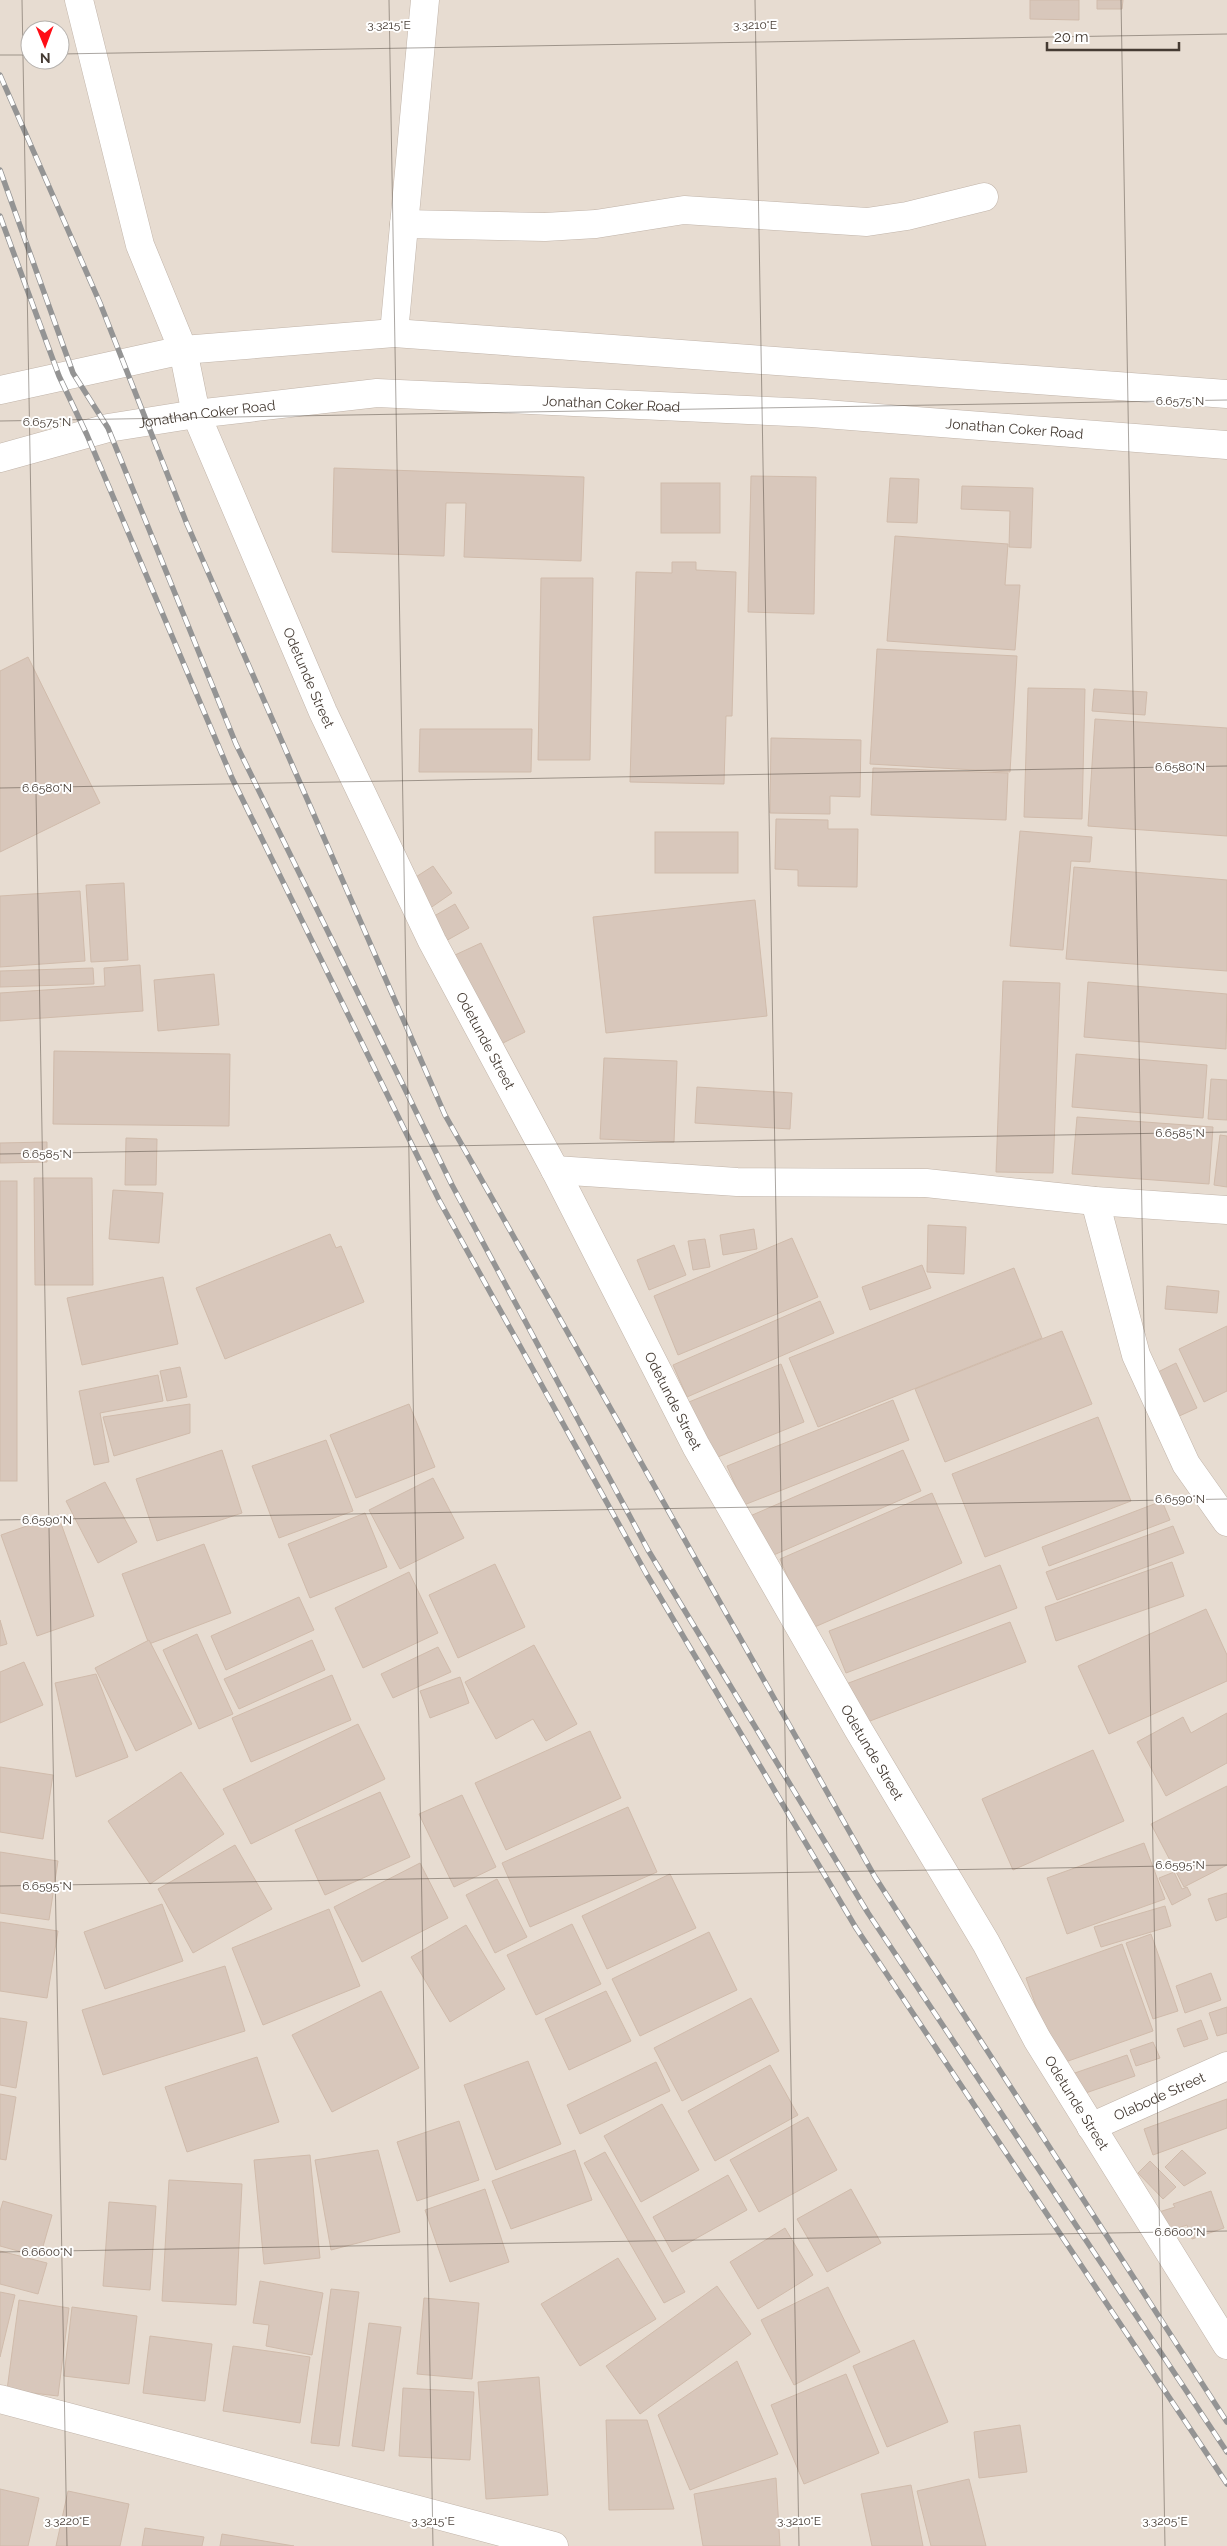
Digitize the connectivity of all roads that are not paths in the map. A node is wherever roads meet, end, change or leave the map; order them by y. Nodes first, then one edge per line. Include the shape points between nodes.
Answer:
1 (79, 0) edge
2 (425, 0) edge
3 (984, 197) dead end
4 (404, 224) junction
5 (394, 332) junction
6 (183, 350) junction
7 (0, 390) edge
8 (1227, 394) edge
9 (196, 414) junction
10 (1227, 445) edge
11 (2, 453) edge
12 (555, 1170) junction
13 (1095, 1201) junction
14 (1227, 1210) edge
15 (1227, 1522) edge
16 (1227, 2066) edge
17 (1091, 2127) junction
18 (1227, 2345) edge
19 (0, 2399) edge
20 (554, 2546) edge

1 - 6 street, Odetunde Street via 140,245
2 - 4 street
3 - 4 street via 867,222 684,210 596,224 545,227
4 - 5 street
5 - 6 street
5 - 8 street
6 - 7 street
6 - 9 street, Odetunde Street
9 - 10 street, Jonathan Coker Road via 377,393 812,413
9 - 11 street, Jonathan Coker Road via 108,428
9 - 12 street, Odetunde Street via 327,720 432,941
12 - 13 street via 737,1182 926,1183
12 - 17 street, Odetunde Street via 696,1446 858,1729 986,1943 1037,2039
13 - 14 street
13 - 15 street via 1136,1355 1186,1464
16 - 17 street, Olabode Street
17 - 18 street, Odetunde Street
19 - 20 street

